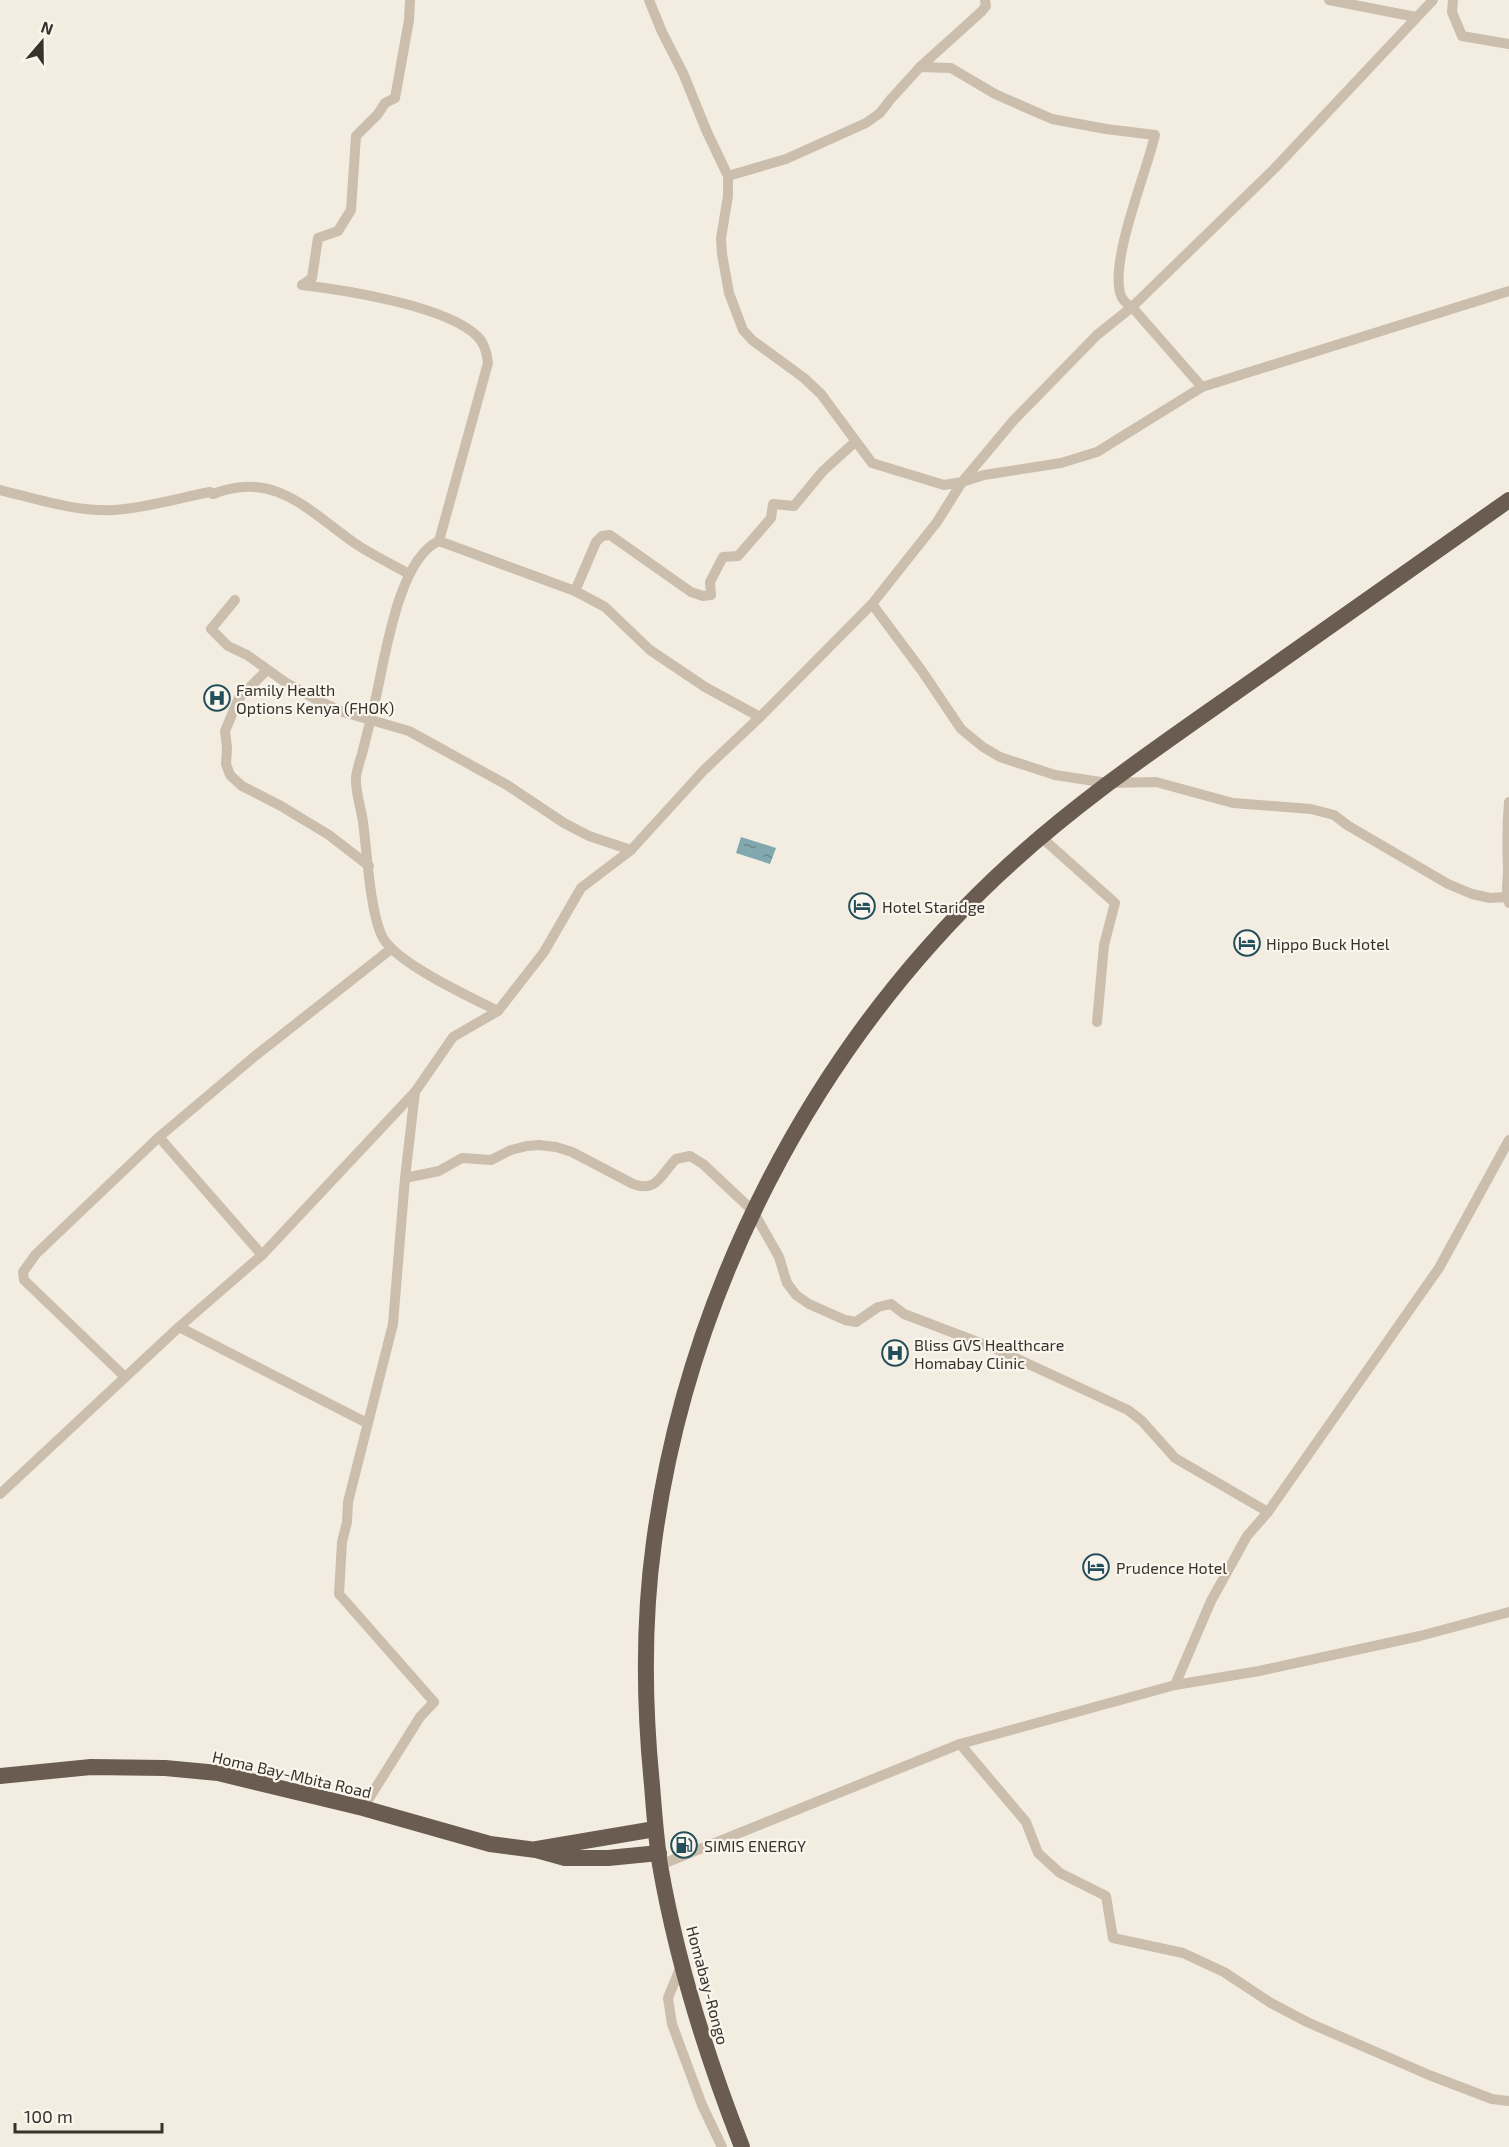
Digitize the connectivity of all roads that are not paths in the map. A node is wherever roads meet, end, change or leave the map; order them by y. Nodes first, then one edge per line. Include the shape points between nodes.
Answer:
1 (410, 0) edge
2 (650, 0) edge
3 (985, 0) edge
4 (1329, 0) edge
5 (1433, 0) edge
6 (1453, 0) edge
7 (1416, 17) junction
8 (1509, 44) edge
9 (920, 68) junction
10 (728, 176) junction
11 (1509, 291) edge
12 (1132, 307) junction
13 (1202, 387) junction
14 (855, 442) junction
15 (962, 482) junction
16 (0, 490) edge
17 (1509, 500) edge
18 (439, 541) junction
19 (409, 574) junction
20 (575, 591) junction
21 (235, 600) dead end
22 (872, 604) junction
23 (267, 670) junction
24 (760, 717) junction
25 (371, 720) junction
26 (1107, 783) junction
27 (1509, 802) edge
28 (1041, 837) junction
29 (631, 850) junction
30 (369, 866) junction
31 (1508, 900) edge
32 (391, 949) junction
33 (498, 1011) junction
34 (1097, 1022) dead end
35 (415, 1092) junction
36 (159, 1137) junction
37 (1509, 1140) edge
38 (405, 1178) junction
39 (753, 1211) junction
40 (262, 1255) junction
41 (179, 1327) junction
42 (124, 1377) junction
43 (367, 1423) junction
44 (0, 1494) edge
45 (1268, 1512) junction
46 (1509, 1612) edge
47 (1175, 1685) junction
48 (960, 1744) junction
49 (0, 1776) edge
50 (363, 1808) junction
51 (656, 1828) junction
52 (536, 1850) junction
53 (660, 1859) junction
54 (681, 1965) junction
55 (1509, 2101) edge
56 (722, 2147) edge
57 (742, 2147) edge

1 - 18 street via 395,98 356,136 351,210 338,231 318,238 312,279 302,285 347,290 404,304 465,326 480,339 488,363
2 - 10 street
3 - 9 street via 981,12
4 - 7 street
5 - 7 street
6 - 8 street via 1452,12 1462,36
7 - 12 street via 1274,169
9 - 10 street via 866,123 786,159
9 - 12 street via 951,68 995,94 1052,119 1155,135 1121,253 1120,295
10 - 14 street via 722,254 729,293 743,330 821,394
11 - 13 street
12 - 13 street
12 - 15 street via 1098,335 1013,421
13 - 15 street via 1097,452
14 - 15 street via 872,463 944,485
14 - 20 street via 823,471 794,506 773,504 771,518 738,556 723,557 710,582 711,595 691,592 610,535 596,542
15 - 22 street via 937,522
16 - 19 street via 84,509 114,510 259,486 292,498 356,544
17 - 26 highway, Homabay-Rongo
18 - 19 street via 422,553
18 - 20 street
19 - 25 street via 382,663
20 - 24 street via 605,607 650,650
21 - 23 street via 211,629 228,646
22 - 24 street
22 - 26 street via 968,736 1000,757 1055,775
23 - 25 street via 317,700
23 - 30 street via 238,698 225,731 230,775 242,786 328,835
24 - 29 street via 704,770
25 - 29 street via 409,731 507,785 564,823
25 - 30 street via 356,777
26 - 28 highway, Homabay-Rongo
26 - 31 street via 1156,782 1233,803 1311,809 1334,815 1448,884 1472,894
27 - 31 street
28 - 34 street via 1115,903 1104,945
28 - 39 highway, Homabay-Rongo via 993,880 901,979 815,1098
29 - 33 street via 581,888 544,952
30 - 32 street via 379,929
32 - 33 street via 447,985
32 - 36 street
33 - 35 street via 453,1037
35 - 38 street
35 - 40 street
36 - 40 street
36 - 42 street via 36,1254 23,1272 24,1280
37 - 45 street via 1439,1268
38 - 39 street via 439,1171 462,1158 491,1160 511,1150 539,1145 572,1152 633,1184 648,1187 657,1183 676,1159 690,1156
38 - 43 street via 393,1324
39 - 45 street via 779,1257 787,1283 809,1304 855,1322 878,1307 891,1304 904,1314 996,1349 1128,1410 1142,1420 1175,1458
39 - 51 highway, Homabay-Rongo via 706,1329 684,1397 664,1481 648,1617 646,1723
40 - 41 street
41 - 42 street
41 - 43 street
42 - 44 street
43 - 50 street via 348,1502 339,1594 434,1702 420,1717
45 - 47 street via 1247,1536 1211,1601
46 - 47 street via 1420,1636
47 - 48 street
48 - 53 street
48 - 55 street via 1026,1822 1038,1852 1060,1873 1106,1896 1113,1938 1183,1953 1224,1972 1307,2022 1429,2075
49 - 50 highway, Homa Bay-Mbita Road via 91,1767 165,1768 218,1773
50 - 52 highway, Homa Bay-Mbita Road via 490,1844
51 - 52 highway, Homa Bay-Mbita Road
51 - 53 highway, Homabay-Rongo
52 - 53 highway, Homa Bay-Mbita Road via 565,1858
53 - 54 highway, Homabay-Rongo
54 - 56 street via 668,1998 672,2024
54 - 57 highway, Homabay-Rongo via 704,2044

